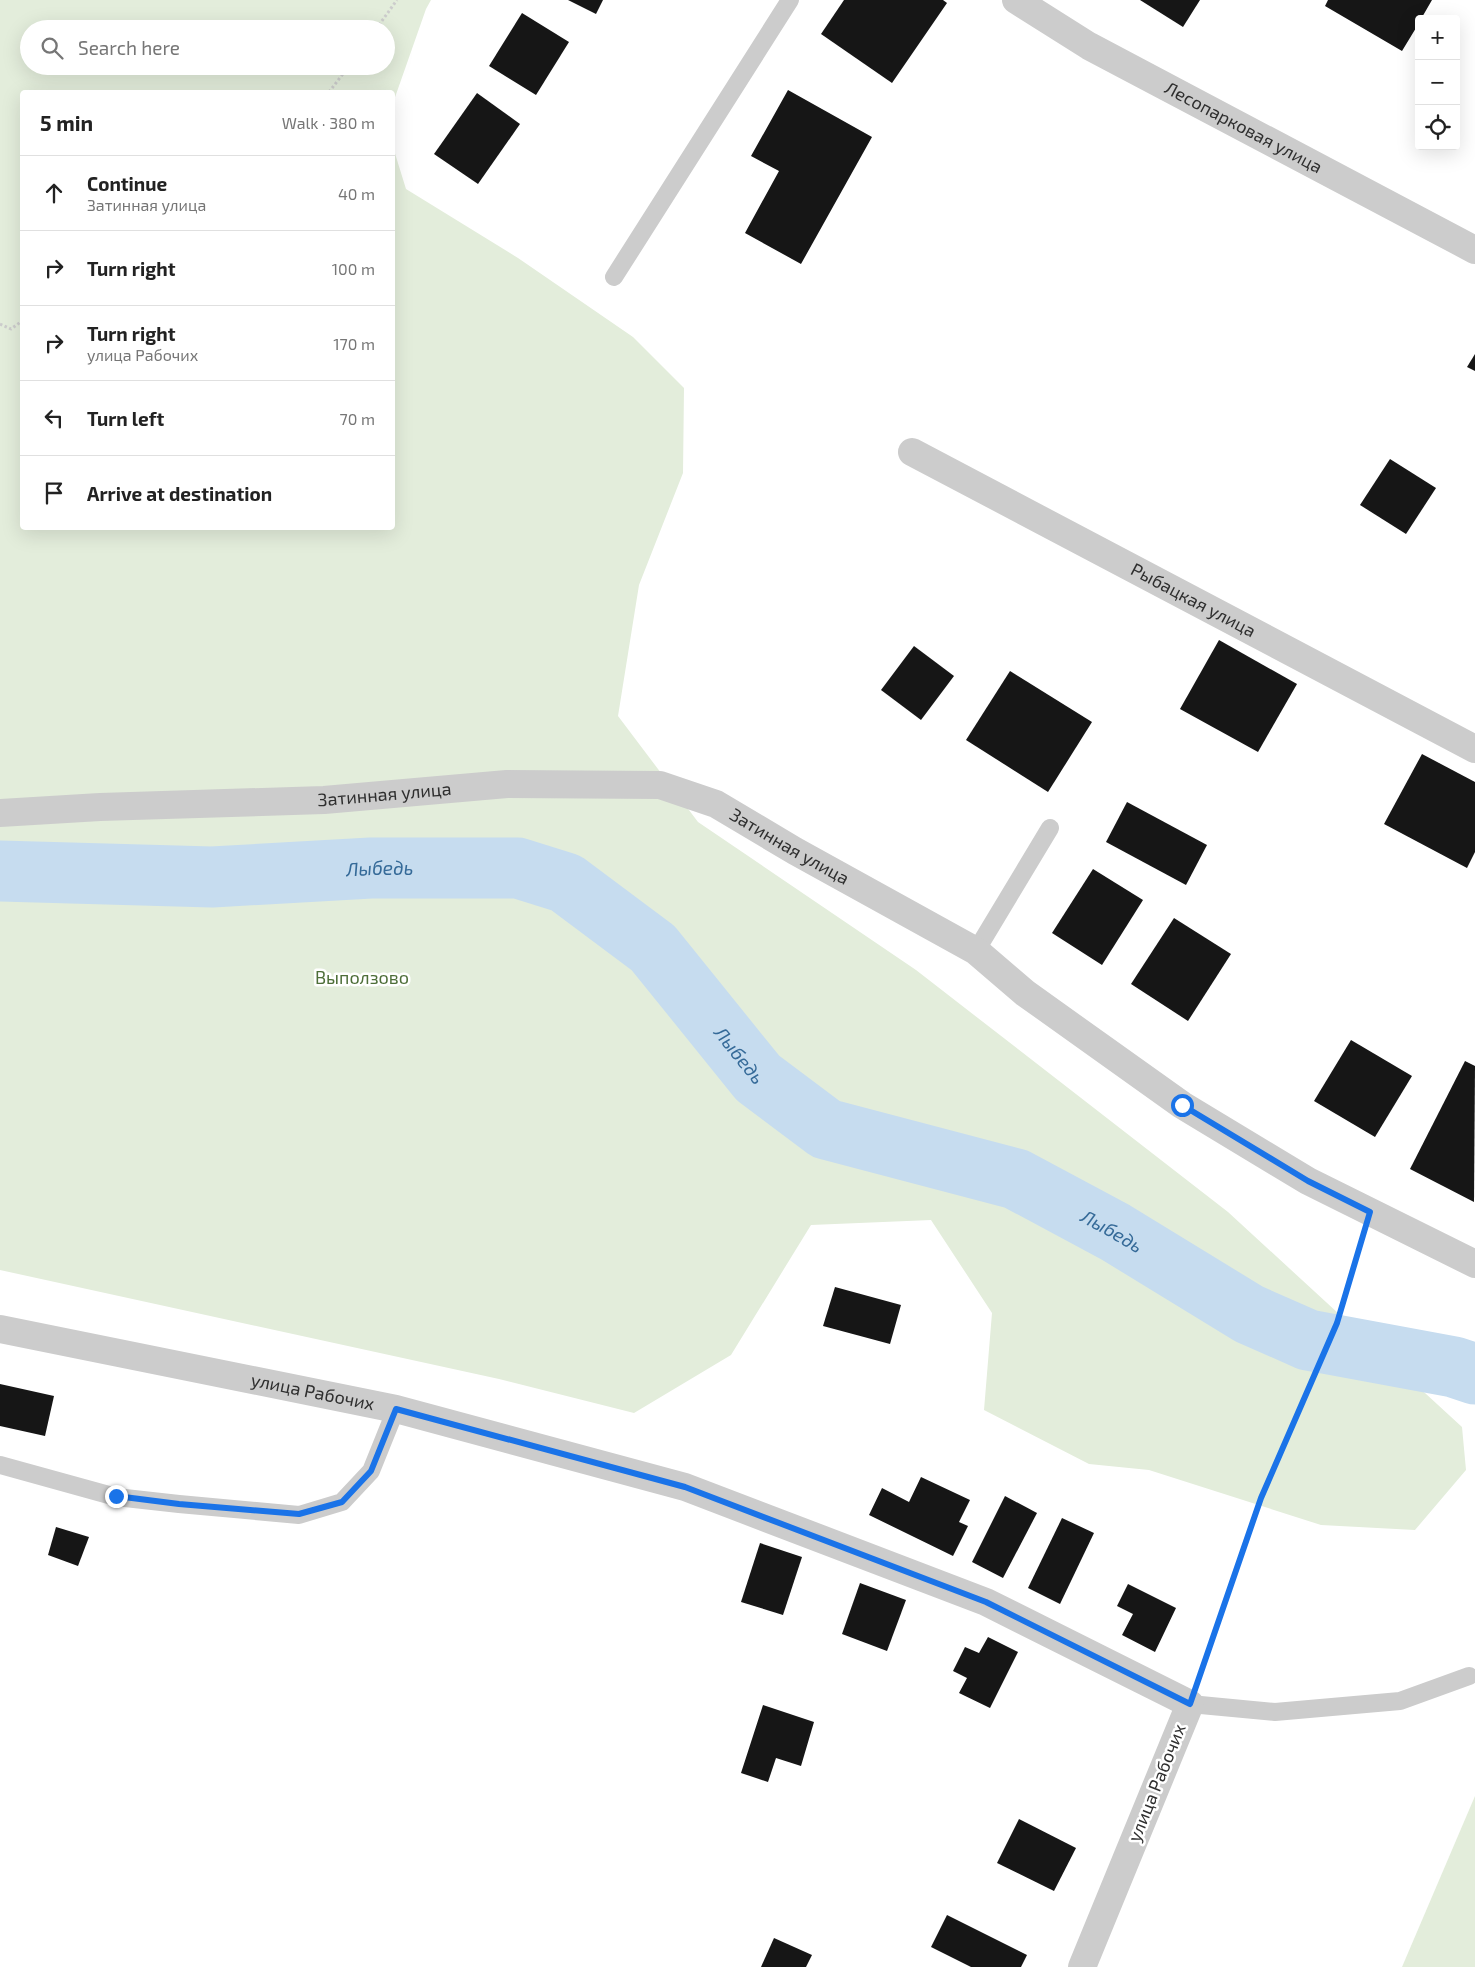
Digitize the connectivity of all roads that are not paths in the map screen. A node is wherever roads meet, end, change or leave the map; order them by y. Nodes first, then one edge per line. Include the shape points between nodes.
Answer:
1 (790, 0) edge
2 (1016, 0) edge
3 (1475, 250) edge
4 (614, 276) dead end
5 (912, 452) dead end
6 (1475, 749) edge
7 (0, 813) edge
8 (1050, 828) dead end
9 (976, 951) junction
10 (1475, 1264) edge
11 (0, 1329) edge
12 (396, 1409) junction
13 (0, 1465) edge
14 (1469, 1676) dead end
15 (1190, 1704) junction
16 (1082, 1967) edge

1 - 4 lane
2 - 3 street, Лесопарковая улица via 1089,46
5 - 6 street, Рыбацкая улица
7 - 9 street, Затинная улица via 324,800 507,784 660,785 716,804
8 - 9 lane
9 - 10 street, Затинная улица via 1025,993 1182,1105 1308,1181
11 - 12 street, улица Рабочих
12 - 13 lane via 371,1471 342,1502 299,1514 116,1496
12 - 15 street, улица Рабочих via 685,1487 986,1602
14 - 15 lane via 1400,1701 1274,1712
15 - 16 street, улица Рабочих

